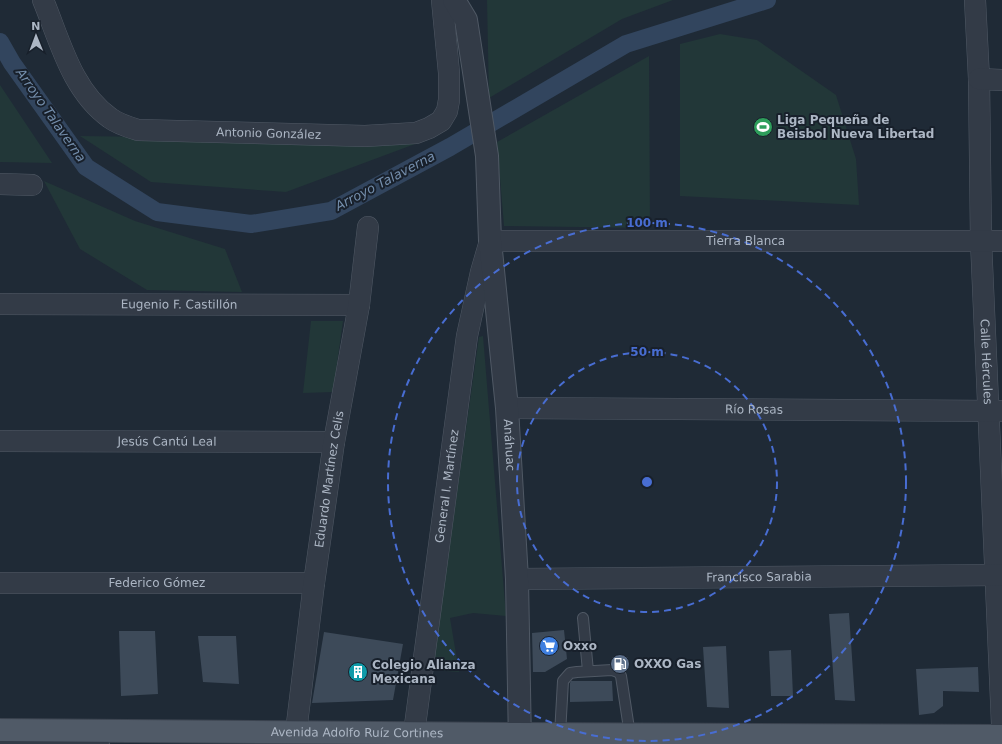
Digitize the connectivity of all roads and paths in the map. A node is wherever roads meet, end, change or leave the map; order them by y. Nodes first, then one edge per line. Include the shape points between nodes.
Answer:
1 (43, 0) edge
2 (442, 0) edge
3 (454, 0) edge
4 (474, 0) edge
5 (975, 0) edge
6 (466, 20) junction
7 (979, 80) junction
8 (1002, 80) edge
9 (0, 184) edge
10 (32, 185) dead end
11 (368, 227) dead end
12 (490, 241) junction
13 (981, 241) junction
14 (1002, 241) edge
15 (0, 304) edge
16 (359, 305) junction
17 (507, 408) junction
18 (995, 411) edge
19 (0, 441) edge
20 (334, 442) junction
21 (998, 575) edge
22 (516, 579) junction
23 (0, 583) edge
24 (314, 583) junction
25 (583, 618) dead end
26 (588, 671) junction
27 (1002, 724) edge
28 (0, 730) edge
29 (296, 732) junction
30 (414, 733) junction
31 (560, 734) junction
32 (630, 735) junction
33 (1002, 736) edge
34 (520, 739) edge
35 (0, 743) edge
36 (104, 744) edge

1 - 2 street, Antonio González via 71,70 82,90 95,106 123,125 138,130 365,136 416,133 441,121 447,111 450,87
3 - 6 street
4 - 6 street
5 - 7 street, Calle Hércules
6 - 12 street, Anáhuac via 487,156
7 - 8 street
7 - 13 street, Calle Hércules
9 - 10 street
11 - 16 street, Eduardo Martínez Celis
12 - 13 street, Tierra Blanca
12 - 17 street, Anáhuac
12 - 30 street, General I. Martínez via 467,336
13 - 14 street, Tierra Blanca
13 - 18 street, Calle Hércules
15 - 16 street, Eugenio F. Castillón
16 - 20 street, Eduardo Martínez Celis
17 - 18 street, Río Rosas
17 - 22 street, Anáhuac
18 - 21 street, Calle Hércules
19 - 20 street, Jesús Cantú Leal
20 - 24 street, Eduardo Martínez Celis
21 - 22 street, Francisco Sarabia
21 - 27 street, Calle Hércules
22 - 34 street, Anáhuac
23 - 24 street, Federico Gómez
24 - 29 street, Eduardo Martínez Celis
25 - 26 lane
26 - 31 lane via 570,673 562,681
26 - 32 lane via 612,670 621,676
28 - 29 main road, Avenida Adolfo Ruíz Cortines
29 - 30 main road, Avenida Adolfo Ruíz Cortines
30 - 34 main road, Avenida Adolfo Ruíz Cortines
31 - 32 main road, Avenida Adolfo Ruíz Cortines
31 - 34 main road, Avenida Adolfo Ruíz Cortines
32 - 33 main road, Avenida Adolfo Ruíz Cortines
35 - 36 lane

